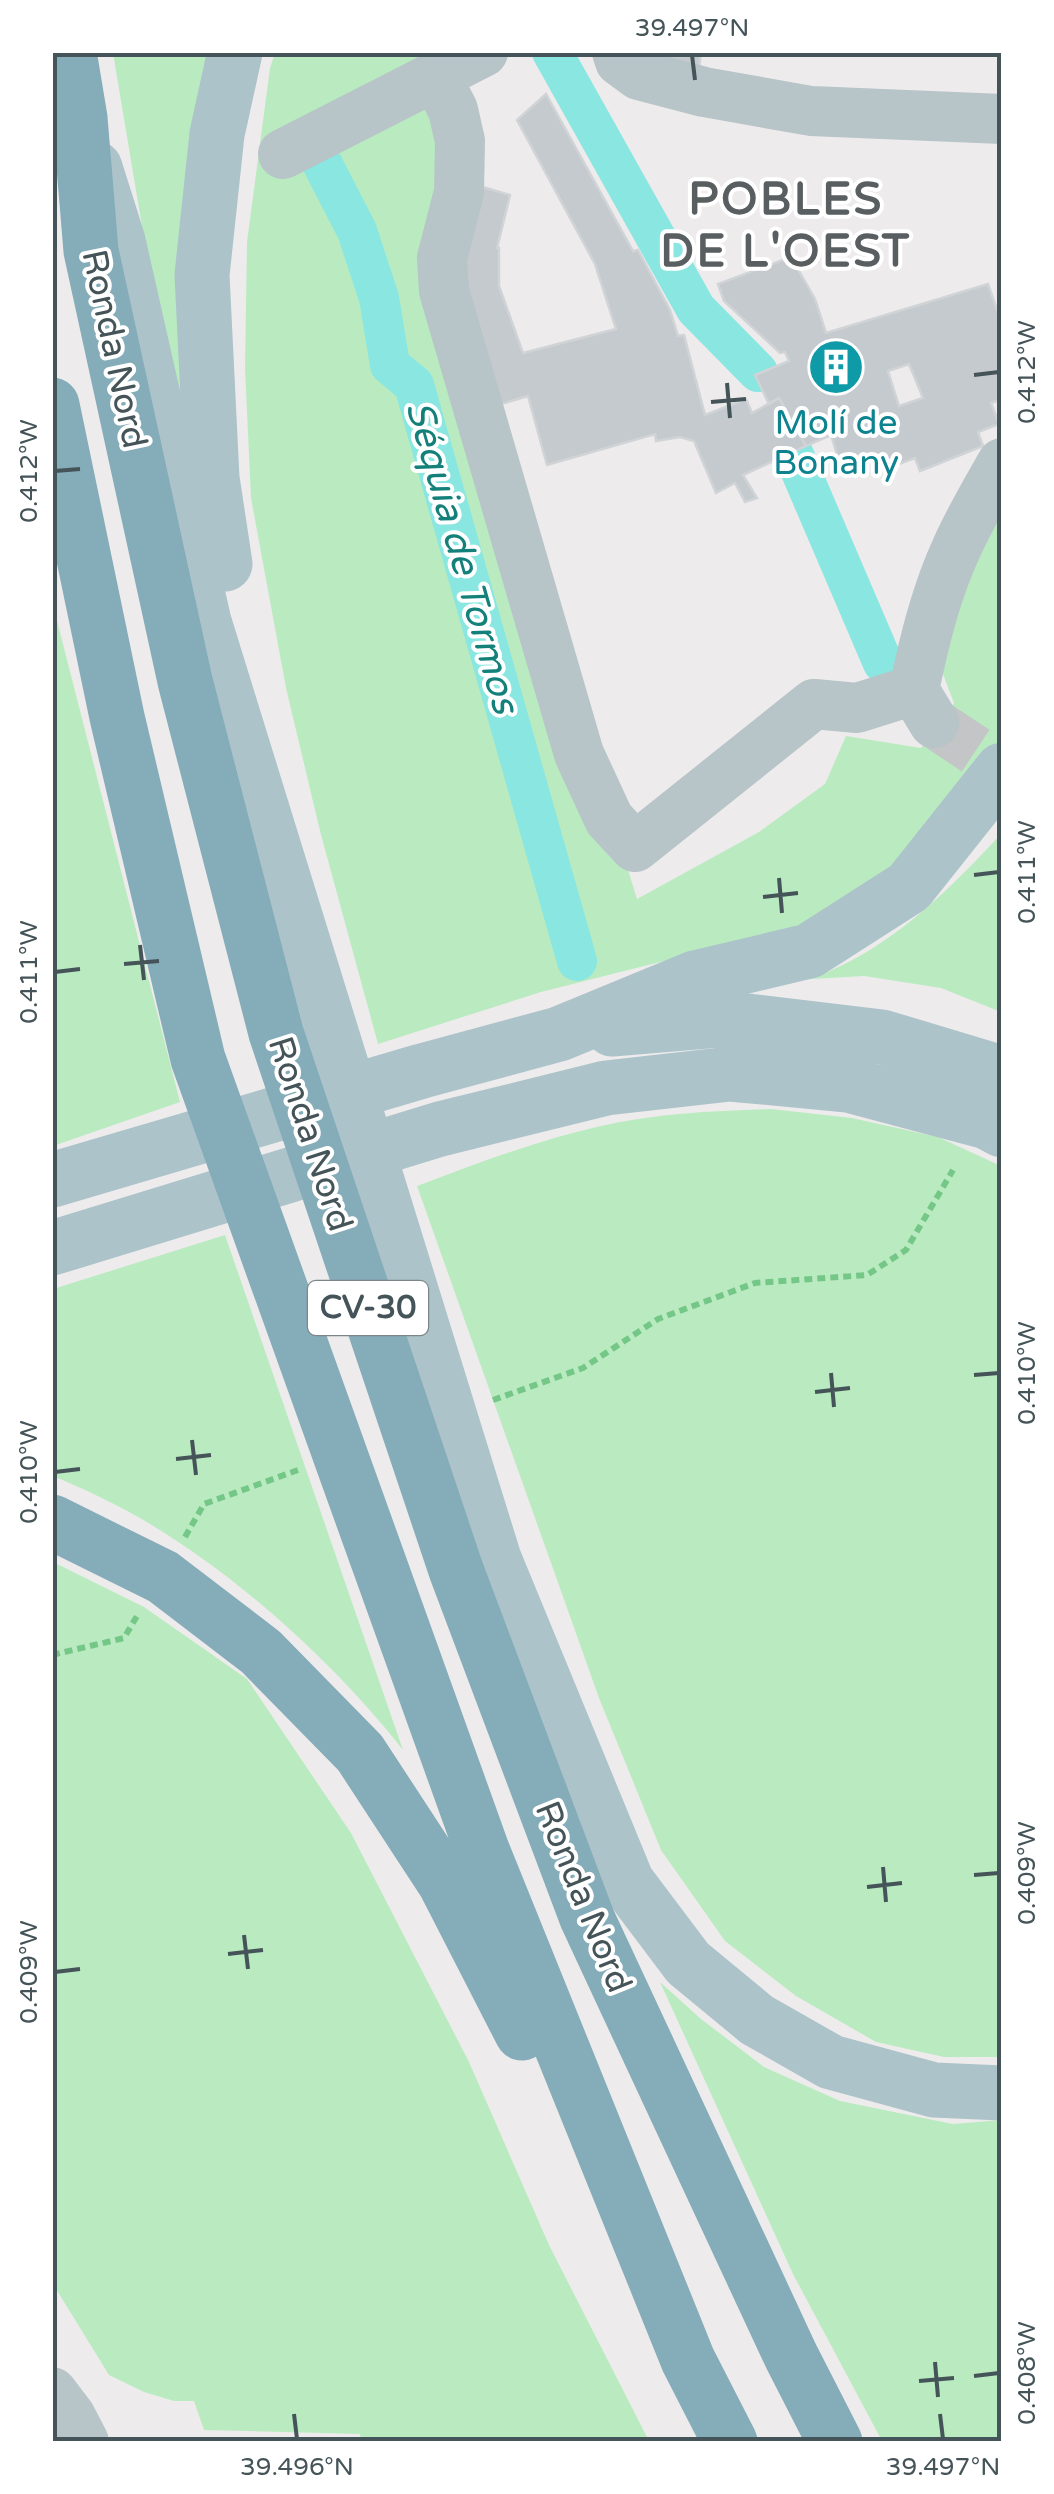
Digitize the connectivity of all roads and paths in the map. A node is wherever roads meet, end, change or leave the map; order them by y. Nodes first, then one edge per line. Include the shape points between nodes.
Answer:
1 (69, 52) edge
2 (235, 52) edge
3 (483, 52) edge
4 (617, 52) edge
5 (436, 76) junction
6 (80, 118) junction
7 (1002, 118) edge
8 (283, 154) dead end
9 (52, 404) edge
10 (1002, 463) edge
11 (1002, 770) edge
12 (278, 857) junction
13 (559, 1034) junction
14 (1002, 1073) edge
15 (1002, 1130) edge
16 (953, 1170) dead end
17 (71, 1174) edge
18 (52, 1248) edge
19 (477, 1406) dead end
20 (314, 1465) dead end
21 (52, 1522) edge
22 (184, 1538) dead end
23 (144, 1604) dead end
24 (52, 1655) edge
25 (1002, 2093) edge
26 (688, 2360) junction
27 (52, 2392) edge
28 (84, 2442) edge
29 (730, 2442) edge
30 (835, 2442) edge

1 - 6 highway, Ronda Nord / CV-30
2 - 12 main road via 217,134 202,275 210,441 231,611
3 - 5 street
4 - 7 street via 638,75 811,111
5 - 8 street
5 - 10 street via 460,140 459,192 442,258 444,291 579,754 609,819 635,846 814,704 924,706 937,601
6 - 12 main road via 118,241 204,622
6 - 30 highway, Ronda Nord / CV-30 via 91,251 185,681 276,1033 456,1570 587,1918
9 - 26 highway, Ronda Nord / CV-30 via 116,718 198,1060 482,1850
11 - 13 main road via 909,887 810,951 695,978
12 - 25 main road via 494,1559 627,1882 688,1962 756,2020 831,2062 934,2090
13 - 14 main road via 732,1020 882,1037
13 - 17 main road
15 - 18 main road via 848,1085 730,1074 606,1088 440,1129
16 - 19 path via 906,1250 867,1276 755,1282 658,1320 583,1368
20 - 22 path via 204,1504
21 - 26 highway via 163,1578 261,1652 360,1753 445,1883
23 - 24 path via 124,1638
26 - 29 highway, Ronda Nord / CV-30
27 - 28 street

